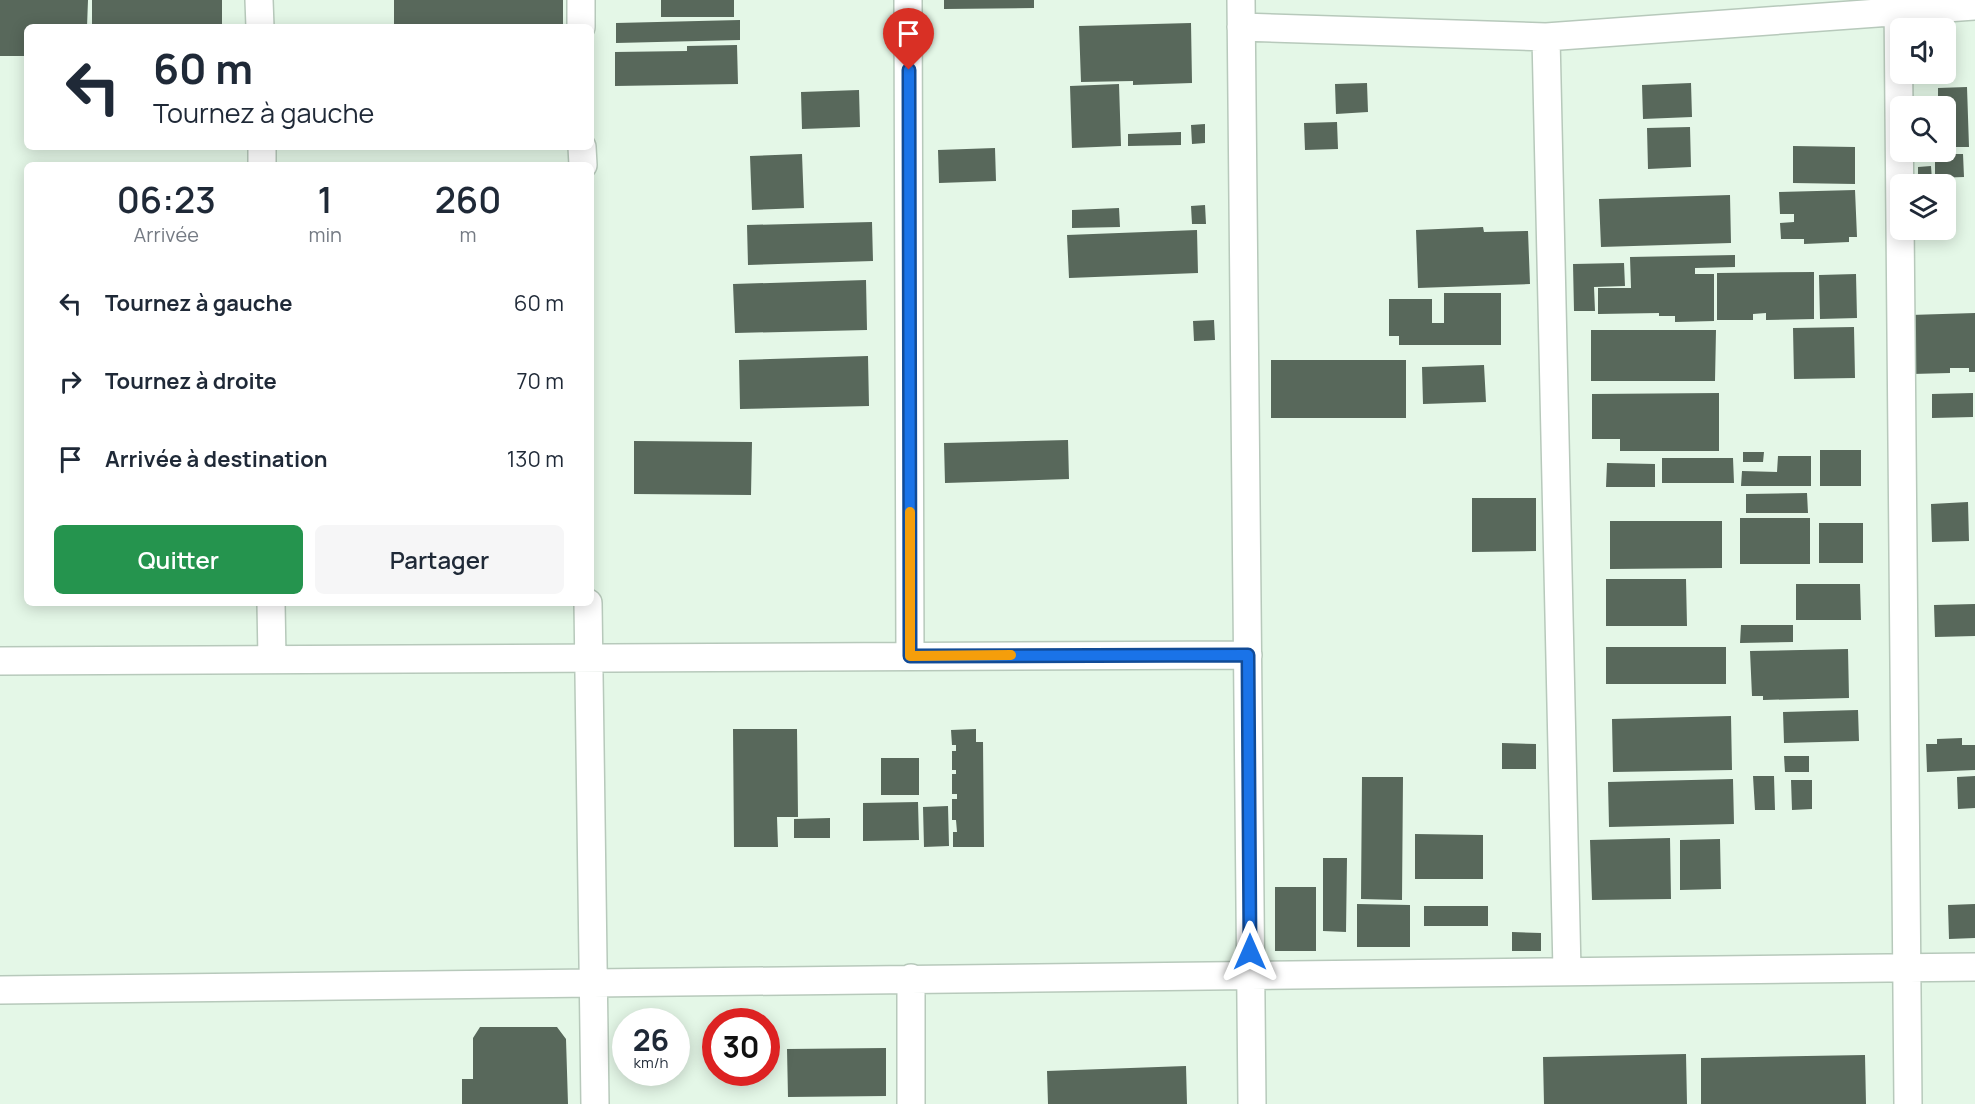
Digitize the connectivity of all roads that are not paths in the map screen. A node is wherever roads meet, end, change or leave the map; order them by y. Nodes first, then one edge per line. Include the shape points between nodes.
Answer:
1 (259, 0) edge
2 (580, 0) edge
3 (908, 0) edge
4 (1241, 0) edge
5 (1898, 6) edge
6 (1975, 6) edge
7 (260, 24) edge
8 (581, 24) edge
9 (1241, 27) junction
10 (1546, 37) junction
11 (271, 606) edge
12 (588, 606) edge
13 (1248, 655) junction
14 (910, 656) junction
15 (589, 657) junction
16 (272, 659) junction
17 (0, 661) edge
18 (1975, 967) edge
19 (1906, 968) junction
20 (1567, 971) junction
21 (1250, 975) junction
22 (911, 978) junction
23 (593, 982) junction
24 (0, 990) edge
25 (595, 1104) edge
26 (911, 1104) edge
27 (1252, 1104) edge
28 (1908, 1104) edge

1 - 7 street
2 - 8 street
3 - 14 street
4 - 9 street
5 - 6 street
5 - 10 street
5 - 19 street
9 - 10 street
9 - 13 street
10 - 20 street
11 - 16 street
12 - 15 street
13 - 14 street
13 - 21 street
14 - 15 street
15 - 16 street
15 - 23 street
16 - 17 street
18 - 19 street
19 - 20 street
19 - 28 street
20 - 21 street
21 - 22 street
21 - 27 street
22 - 23 street
22 - 26 street
23 - 24 street
23 - 25 street

